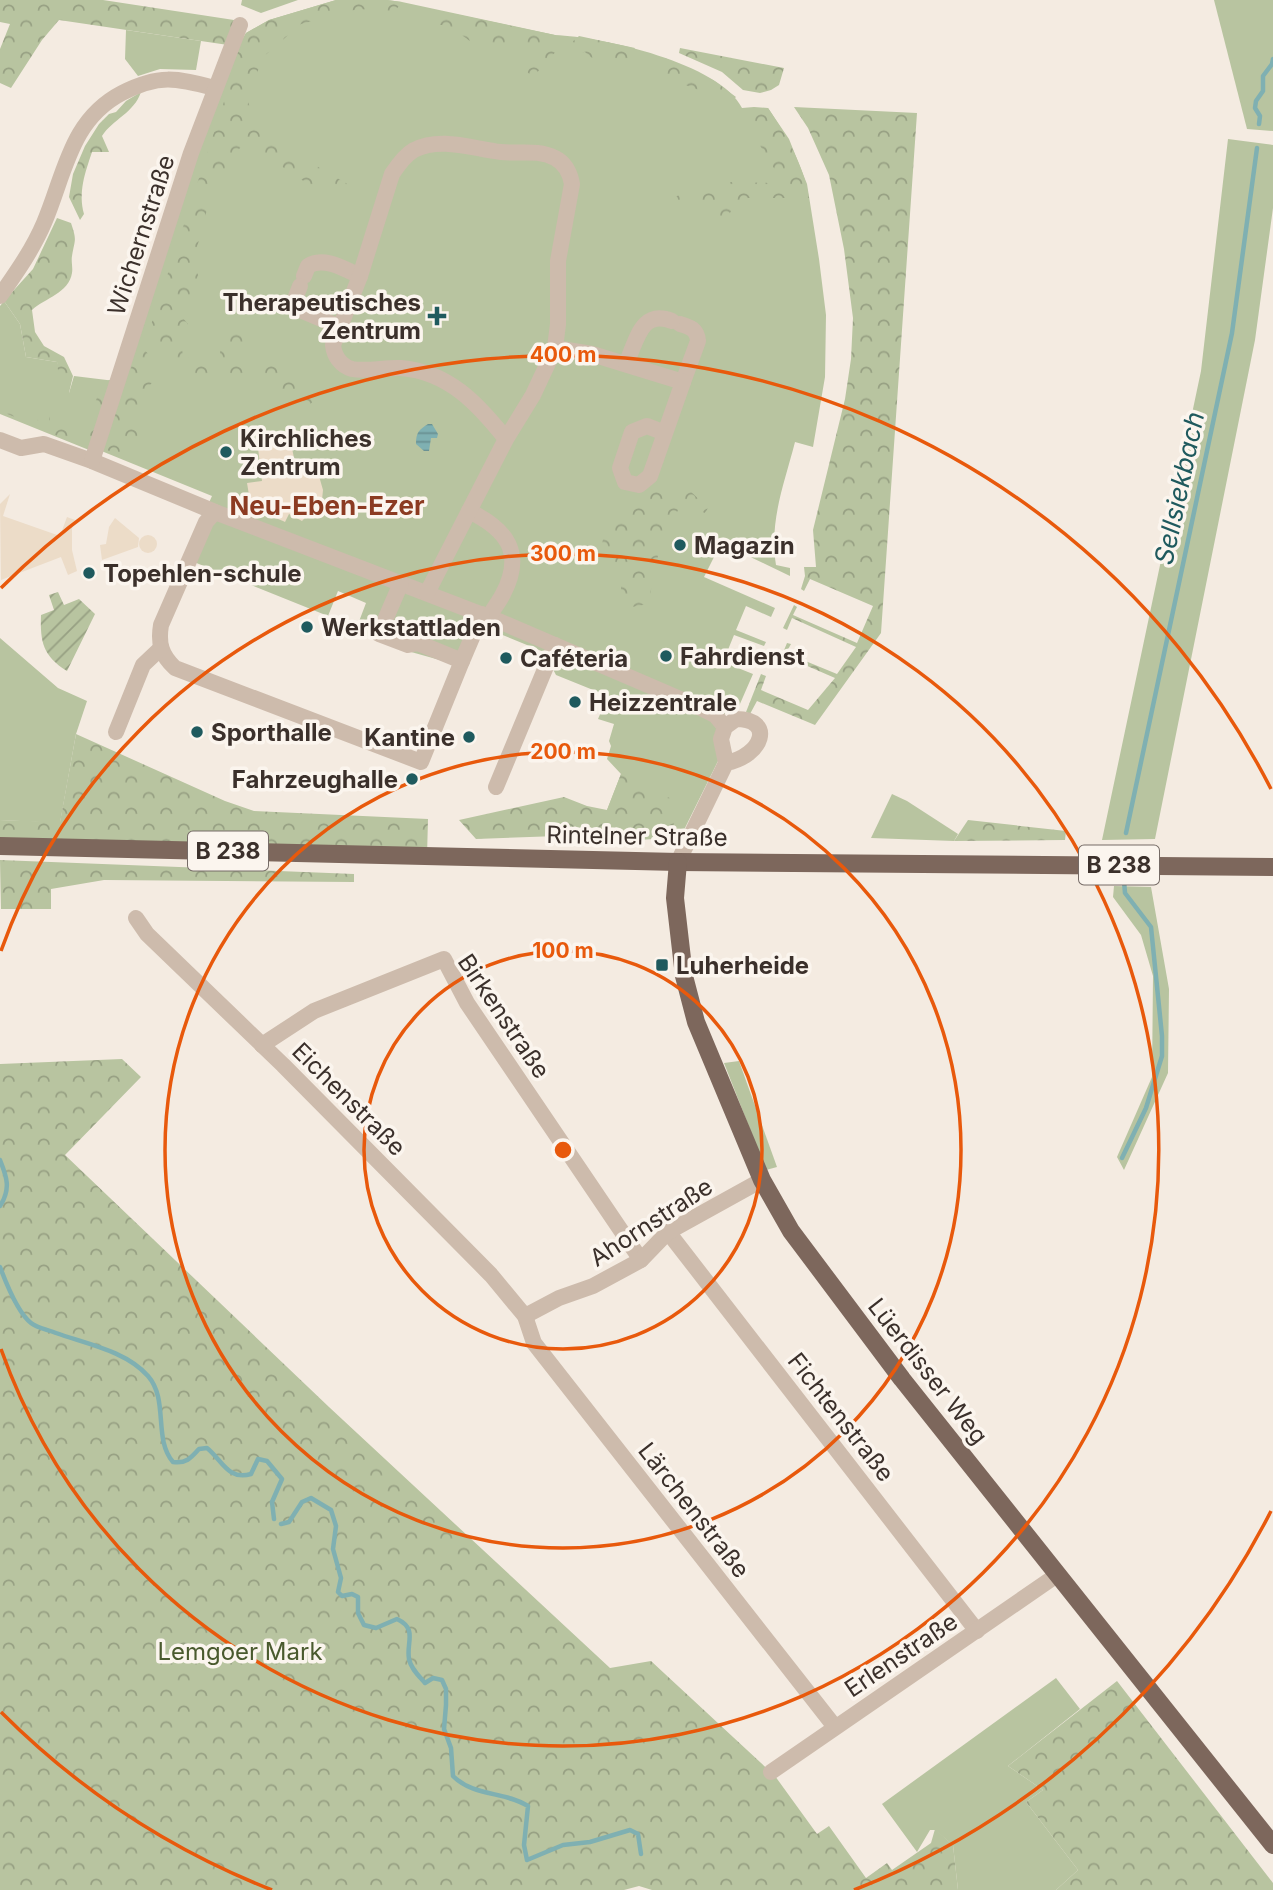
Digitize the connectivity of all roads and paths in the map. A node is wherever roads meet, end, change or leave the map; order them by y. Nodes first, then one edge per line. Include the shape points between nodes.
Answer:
1 (240, 25) dead end
2 (214, 88) junction
3 (360, 276) junction
4 (0, 296) edge
5 (340, 327) junction
6 (555, 348) junction
7 (626, 364) junction
8 (683, 382) junction
9 (665, 433) dead end
10 (506, 439) junction
11 (0, 440) edge
12 (92, 461) junction
13 (469, 511) junction
14 (215, 512) junction
15 (401, 583) junction
16 (426, 593) junction
17 (485, 616) junction
18 (555, 645) junction
19 (161, 648) junction
20 (462, 661) junction
21 (725, 727) junction
22 (116, 732) dead end
23 (726, 762) junction
24 (496, 787) dead end
25 (0, 846) edge
26 (678, 862) junction
27 (1273, 867) edge
28 (136, 918) dead end
29 (262, 1045) junction
30 (762, 1180) junction
31 (668, 1232) junction
32 (641, 1260) junction
33 (525, 1316) junction
34 (1057, 1575) junction
35 (977, 1631) junction
36 (835, 1727) junction
37 (771, 1772) dead end
38 (1273, 1845) edge

1 - 2 street, Wichernstraße
2 - 4 street via 161,78 137,85 99,107 78,136 26,258
2 - 12 street, Wichernstraße
3 - 5 street
3 - 5 street via 318,262 308,266 302,281 295,299 300,310
3 - 6 street via 389,181 414,150 455,144 556,158 570,174 572,184 558,261
5 - 10 street via 333,345 344,365 431,375 466,394
6 - 7 street
6 - 10 street
7 - 8 street
7 - 8 street via 646,322 661,316 693,328 697,335
8 - 9 street
10 - 13 street
11 - 12 street via 21,448 44,444
12 - 14 street
13 - 16 street
13 - 17 street via 498,527 510,547 512,564 505,591
14 - 15 street
14 - 19 street via 206,522 161,625
15 - 16 street
15 - 20 street via 379,634 408,645 418,643
16 - 17 street
17 - 18 street
17 - 20 street
18 - 21 street via 715,715
18 - 24 street
19 - 20 street via 175,668 421,762
19 - 22 street via 143,665
21 - 23 street via 721,739
21 - 23 street via 736,719 750,722 760,737 750,754
23 - 26 street
25 - 26 main road, Rintelner Straße / B 238
26 - 27 main road, Rintelner Straße / B 238
26 - 30 main road, Lüerdisser Weg via 675,898 684,976 696,1022
28 - 29 street, Eichenstraße
29 - 32 street, Birkenstraße via 314,1011 444,959 467,1003
29 - 33 street, Eichenstraße via 481,1265
30 - 31 street, Ahornstraße
30 - 34 main road, Lüerdisser Weg via 790,1231 827,1281
31 - 32 street, Ahornstraße
31 - 35 street, Fichtenstraße
32 - 33 street, Ahornstraße
33 - 36 street, Lärchenstraße via 534,1343
34 - 35 street, Erlenstraße
34 - 38 main road, Lüerdisser Weg
35 - 36 street, Erlenstraße
36 - 37 street, Erlenstraße

